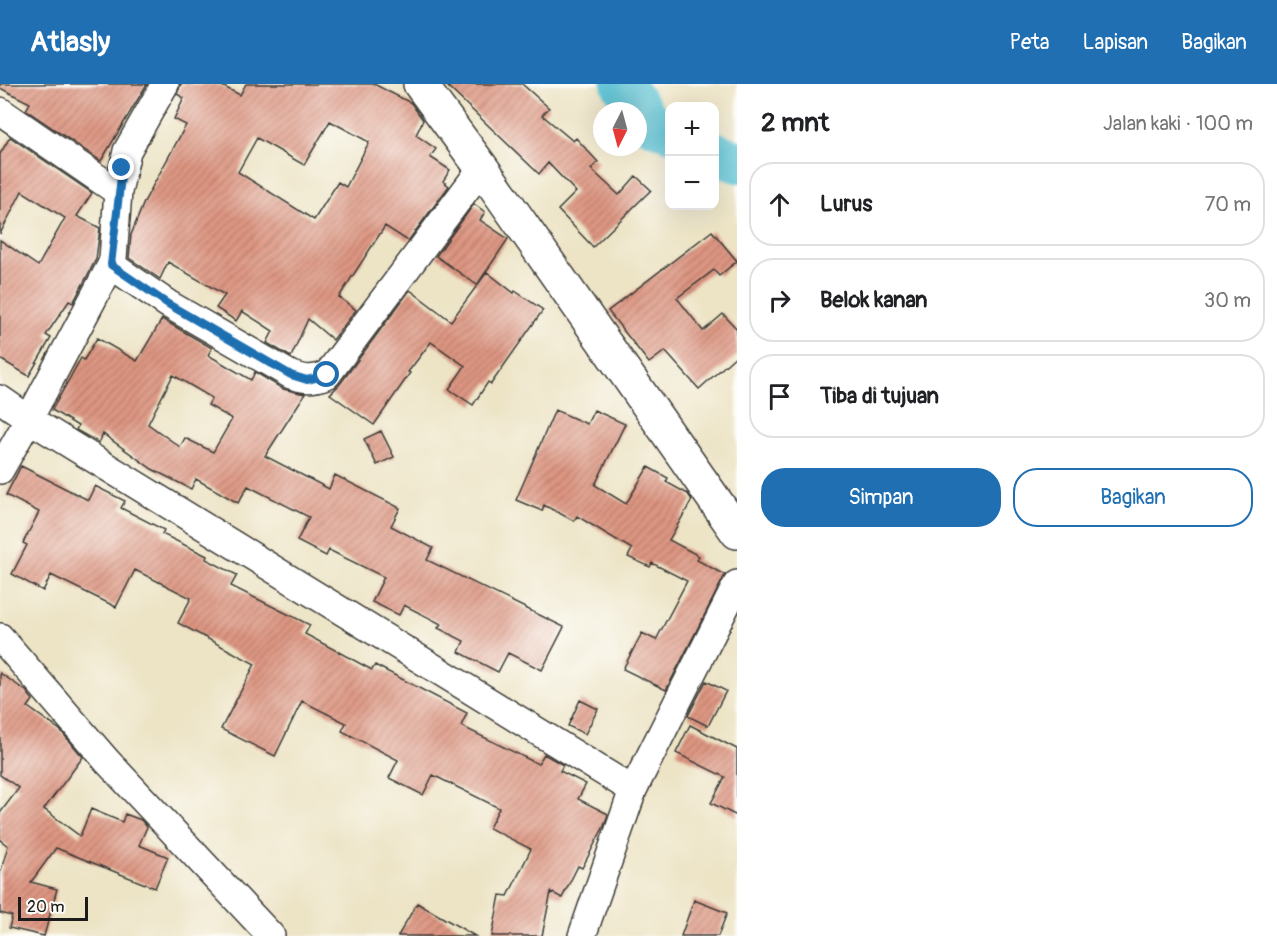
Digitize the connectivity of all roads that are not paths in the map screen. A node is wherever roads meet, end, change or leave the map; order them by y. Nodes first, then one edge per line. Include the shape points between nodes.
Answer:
1 (165, 84) edge
2 (420, 84) edge
3 (0, 111) edge
4 (482, 168) junction
5 (118, 192) junction
6 (111, 265) junction
7 (0, 399) edge
8 (29, 420) junction
9 (0, 470) edge
10 (737, 532) edge
11 (737, 585) edge
12 (0, 637) edge
13 (633, 789) junction
14 (271, 936) edge
15 (582, 936) edge

1 - 5 street via 127,151
2 - 4 street
3 - 5 street
4 - 6 street via 327,375 316,378 307,380 291,375 168,304
4 - 10 street
5 - 6 street
6 - 8 street
7 - 8 street
8 - 9 street
8 - 13 street
11 - 13 street
12 - 14 street via 107,761
13 - 15 street

